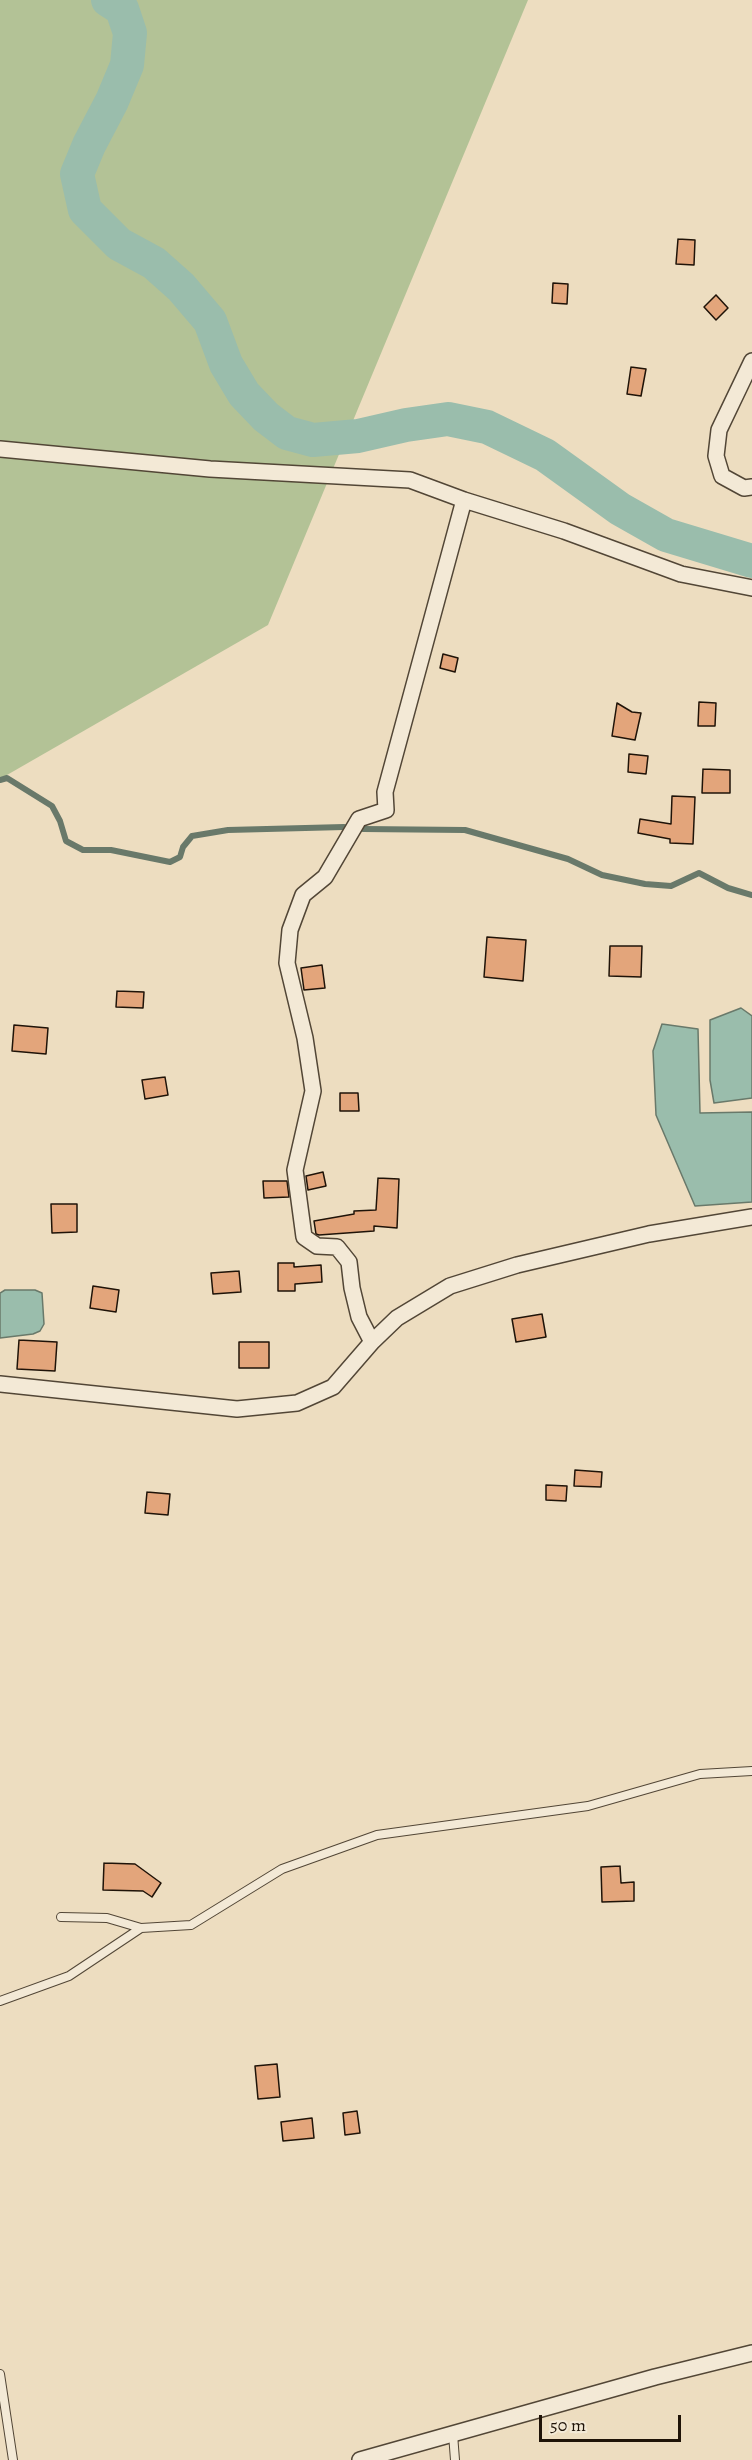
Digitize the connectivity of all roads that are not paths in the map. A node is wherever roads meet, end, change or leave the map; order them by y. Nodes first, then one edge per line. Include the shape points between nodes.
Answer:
1 (752, 361) edge
2 (0, 449) edge
3 (752, 487) edge
4 (464, 500) junction
5 (752, 588) edge
6 (752, 1217) edge
7 (372, 1342) junction
8 (0, 1384) edge
9 (752, 1771) edge
10 (61, 1917) dead end
11 (141, 1928) junction
12 (0, 2001) edge
13 (752, 2353) edge
14 (0, 2374) edge
15 (453, 2434) junction
16 (13, 2460) edge
17 (360, 2460) edge
18 (455, 2460) edge

1 - 3 street via 719,430 716,456 722,476 744,488
2 - 4 street via 222,470 410,480
4 - 5 street via 681,574
4 - 7 street via 385,792 386,810 359,819 325,877 303,895 290,930 287,963 313,1091 295,1170 304,1238 316,1246 337,1247 349,1262 359,1317
6 - 7 street via 649,1234 518,1265 450,1287 397,1318
7 - 8 street via 333,1387 297,1403 237,1409
9 - 11 lane via 700,1774 588,1806 377,1835 282,1869 191,1925
10 - 11 lane via 107,1918
11 - 12 lane via 69,1976
13 - 15 street
14 - 16 lane
15 - 17 street
15 - 18 lane

